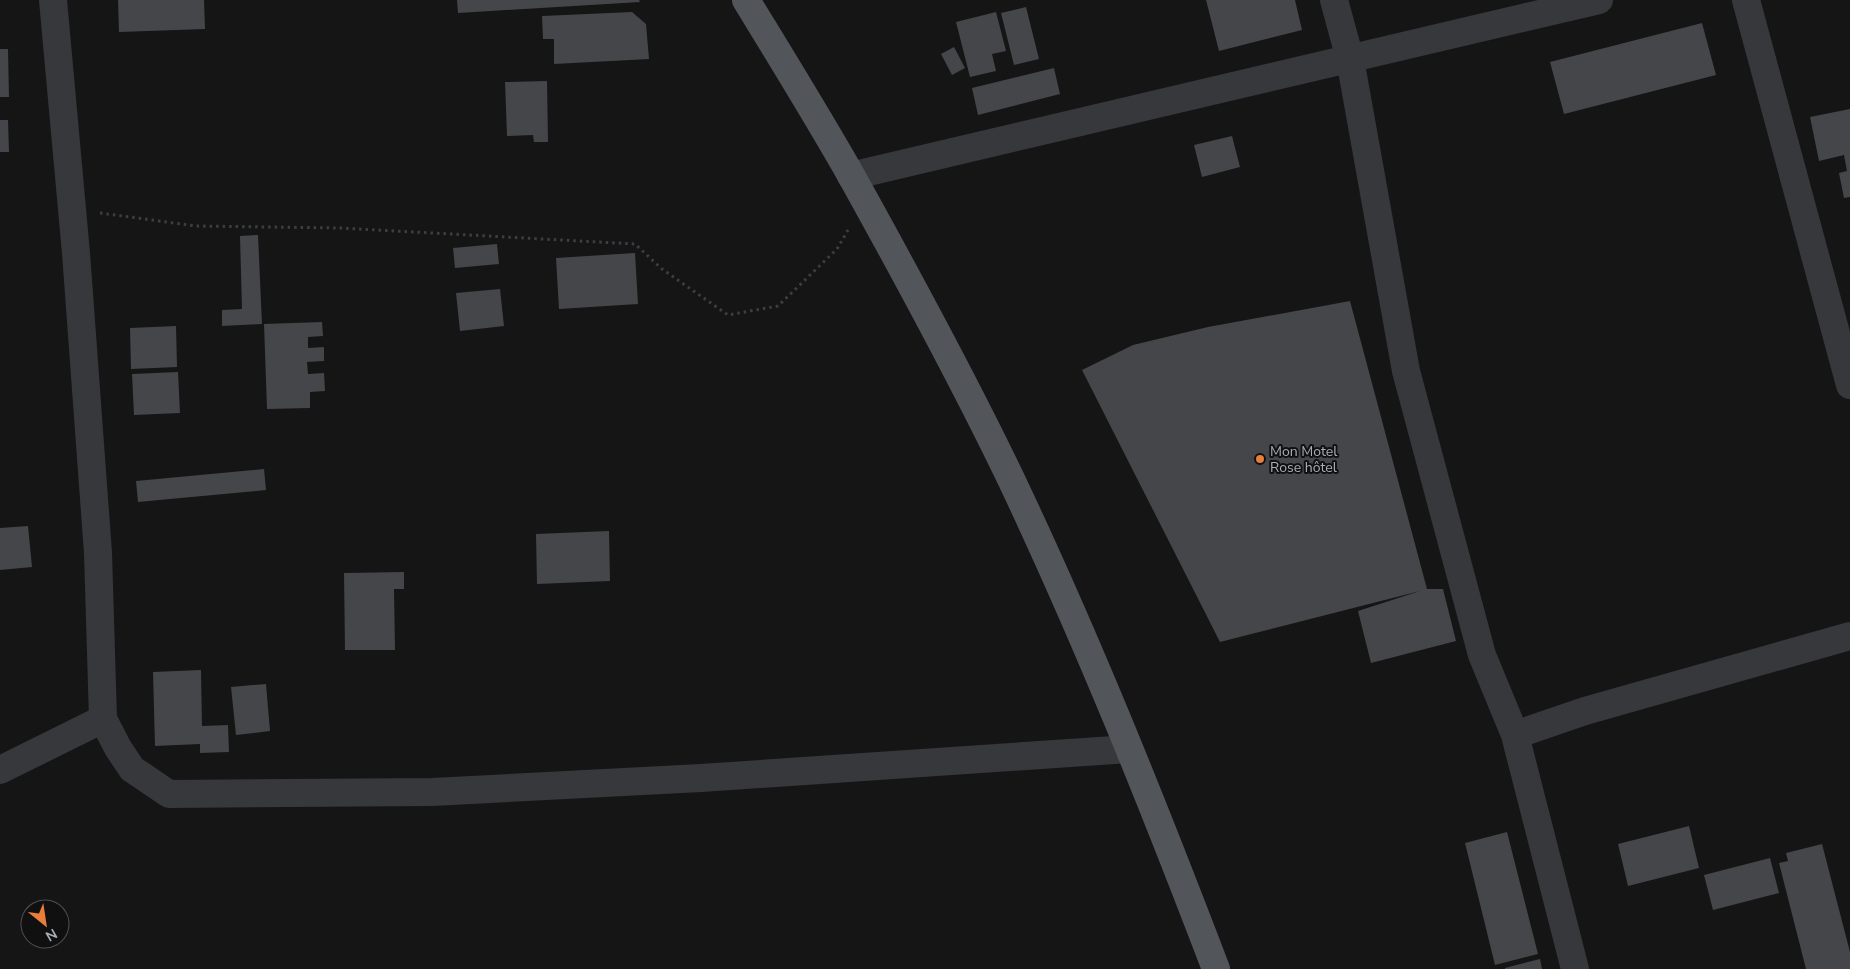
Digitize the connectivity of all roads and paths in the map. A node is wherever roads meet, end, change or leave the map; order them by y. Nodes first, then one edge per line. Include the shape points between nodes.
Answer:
1 (53, 0) edge
2 (746, 0) edge
3 (1334, 0) edge
4 (1599, 0) edge
5 (1746, 0) edge
6 (1350, 59) junction
7 (851, 176) junction
8 (72, 209) junction
9 (850, 226) dead end
10 (1850, 381) edge
11 (1850, 636) edge
12 (103, 719) junction
13 (1515, 735) junction
14 (1129, 750) junction
15 (0, 770) edge
16 (1216, 969) edge
17 (1576, 969) edge

1 - 8 street
2 - 7 main road
3 - 6 street
4 - 6 street
5 - 10 street
6 - 7 street
6 - 13 street via 1406,371 1482,655
7 - 14 main road via 968,392 1011,479 1062,588
8 - 9 path via 196,226 340,228 635,244 662,269 728,315 778,306 837,249
8 - 12 street via 98,553
11 - 13 street via 1585,711
12 - 14 street via 132,769 169,794 432,792
12 - 15 street
13 - 17 street
14 - 16 main road

